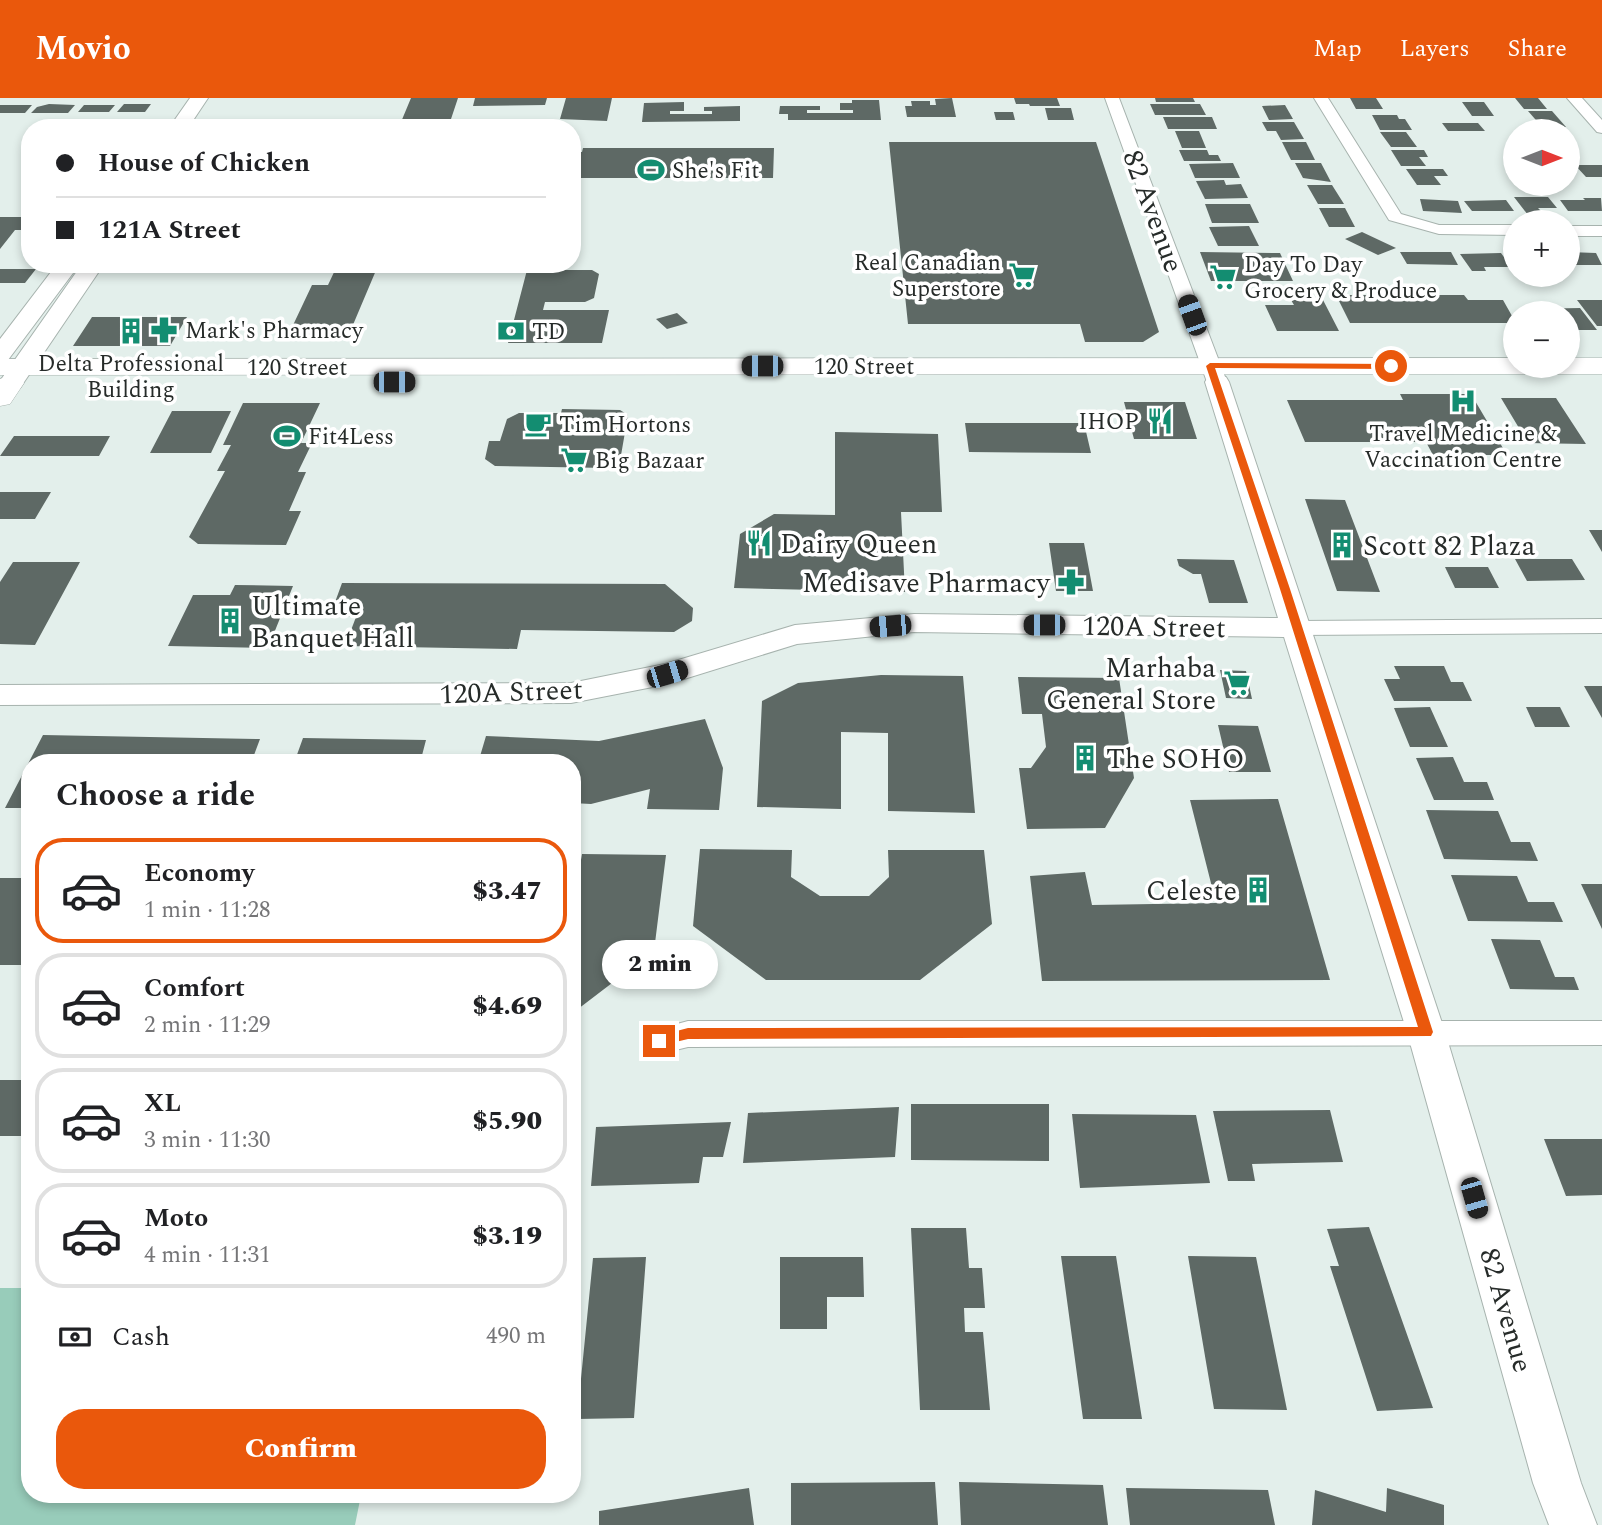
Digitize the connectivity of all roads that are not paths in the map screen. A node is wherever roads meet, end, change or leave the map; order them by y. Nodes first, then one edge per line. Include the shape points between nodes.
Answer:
1 (199, 98) edge
2 (1112, 98) edge
3 (1321, 98) edge
4 (1574, 98) edge
5 (184, 119) edge
6 (1602, 129) edge
7 (1503, 230) edge
8 (1580, 231) edge
9 (1602, 231) edge
10 (64, 273) edge
11 (86, 273) edge
12 (625, 366) junction
13 (720, 366) junction
14 (1602, 366) edge
15 (1214, 374) junction
16 (6, 375) edge
17 (658, 382) junction
18 (1602, 382) edge
19 (563, 383) junction
20 (1602, 626) edge
21 (1297, 628) junction
22 (0, 695) edge
23 (1426, 1032) junction
24 (1602, 1033) edge
25 (659, 1041) dead end
26 (1573, 1525) edge

1 - 5 street
2 - 15 street, 82 Avenue
3 - 7 street via 1395,217 1436,230
4 - 6 street
8 - 9 street
10 - 16 street
11 - 16 street
12 - 13 main road, 120 Street
12 - 16 main road, 120 Street
12 - 19 main road via 614,374
13 - 15 main road, 120 Street
13 - 17 main road via 702,373 668,374
14 - 15 main road, 120 Street
15 - 17 main road, 120 Street
15 - 18 main road, 120 Street
15 - 21 street, 82 Avenue
16 - 19 main road, 120 Street
17 - 19 main road, 120 Street
20 - 21 street, 120A Street
21 - 22 street, 120A Street via 914,623 795,635 667,674 571,693
21 - 23 street, 82 Avenue
23 - 24 street
23 - 25 street via 688,1034
23 - 26 street, 82 Avenue

